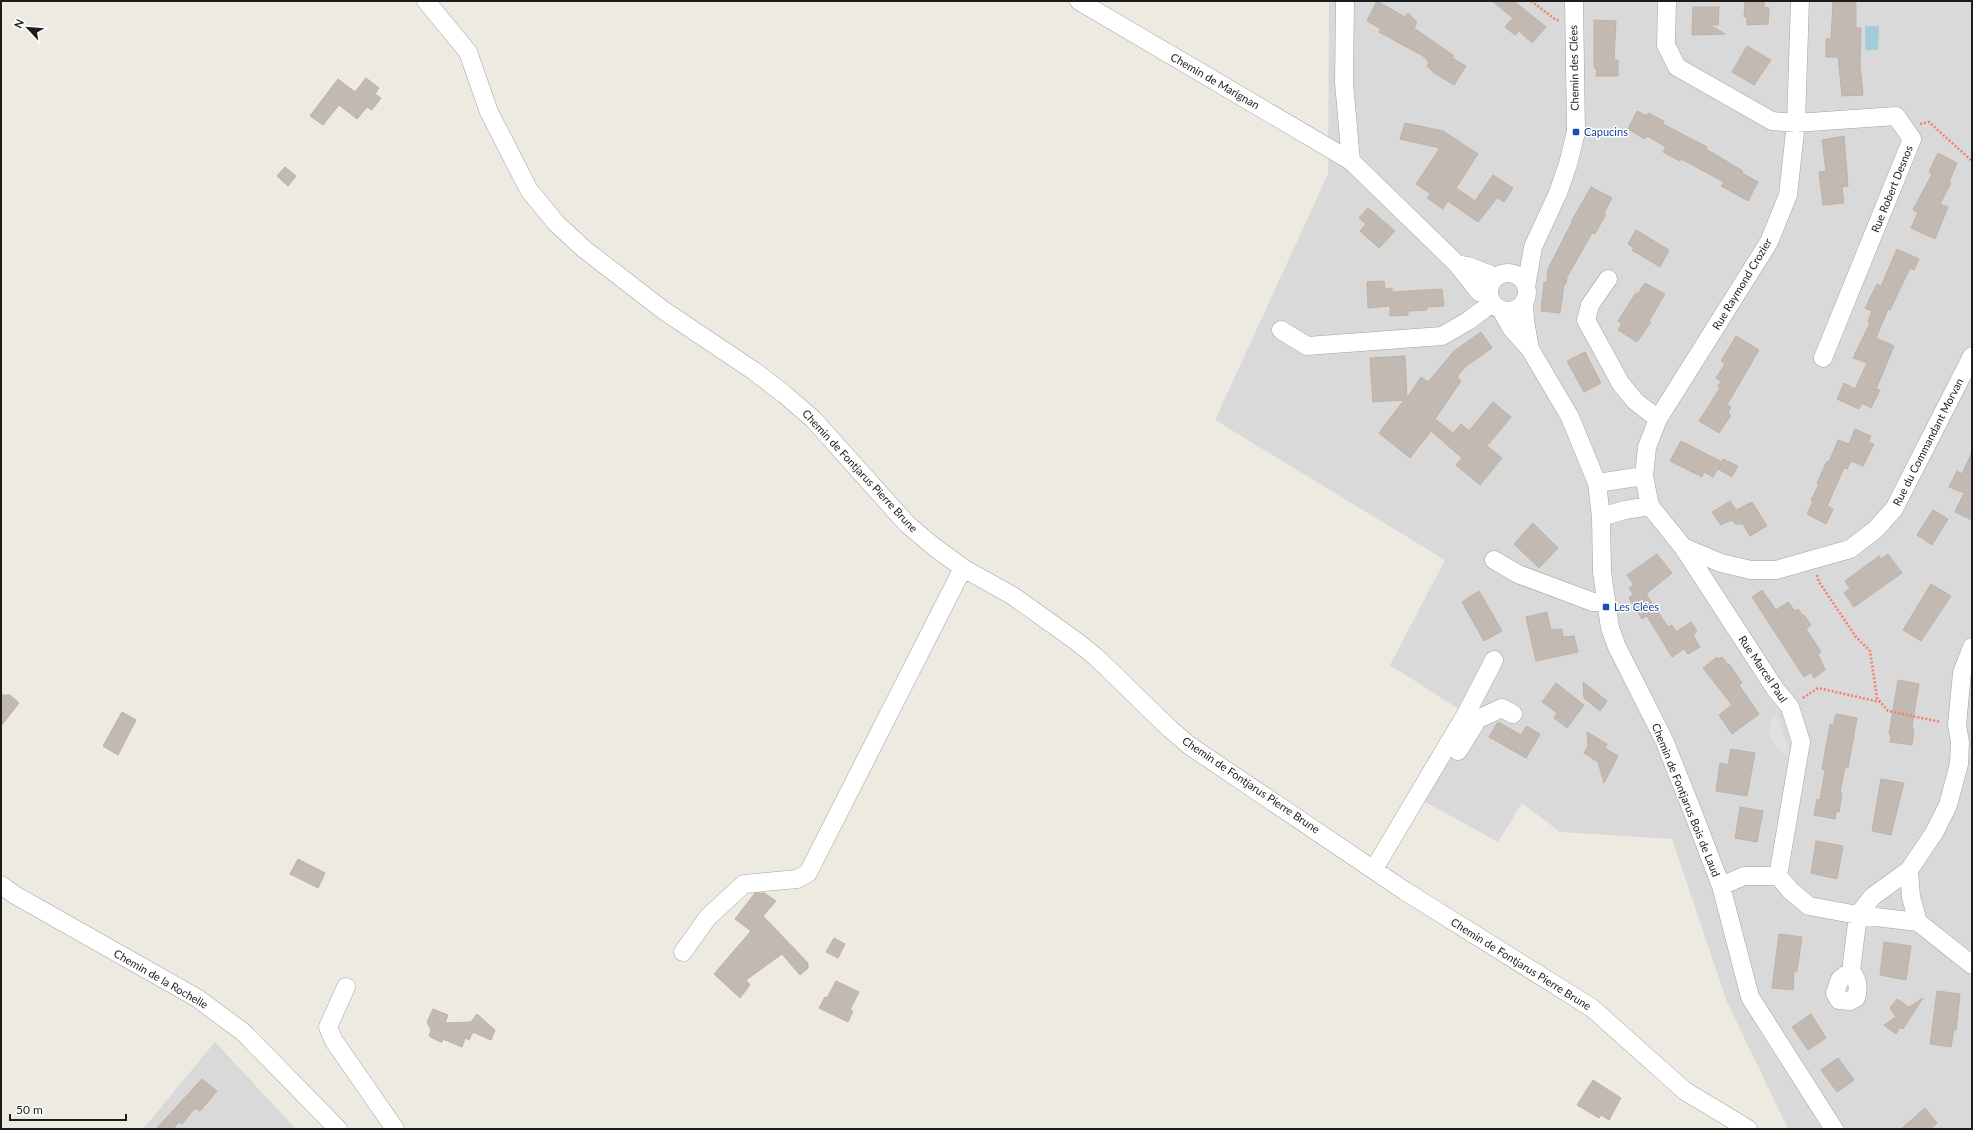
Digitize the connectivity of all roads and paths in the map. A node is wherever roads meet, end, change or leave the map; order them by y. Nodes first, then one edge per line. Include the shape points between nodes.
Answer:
1 (426, 1) edge
2 (1079, 1) edge
3 (1345, 1) edge
4 (1531, 1) edge
5 (1574, 1) edge
6 (1667, 1) edge
7 (1800, 1) edge
8 (1574, 20) junction
9 (1796, 123) junction
10 (1905, 129) junction
11 (1972, 161) edge
12 (1352, 162) junction
13 (1533, 247) junction
14 (1457, 264) junction
15 (1503, 275) junction
16 (1608, 279) dead end
17 (1525, 294) junction
18 (1494, 303) junction
19 (1281, 330) dead end
20 (1530, 349) junction
21 (1972, 356) edge
22 (1823, 358) dead end
23 (1658, 418) junction
24 (1644, 476) junction
25 (1597, 483) junction
26 (1650, 506) junction
27 (1602, 518) junction
28 (1683, 547) junction
29 (1494, 560) dead end
30 (1813, 560) junction
31 (963, 568) junction
32 (1605, 601) junction
33 (1972, 647) edge
34 (1494, 660) dead end
35 (1881, 702) junction
36 (1790, 707) junction
37 (1513, 714) dead end
38 (1957, 725) junction
39 (1909, 870) junction
40 (1378, 872) junction
41 (1778, 876) junction
42 (1, 885) edge
43 (1721, 886) junction
44 (1858, 915) junction
45 (1918, 922) junction
46 (683, 952) dead end
47 (1972, 965) edge
48 (1851, 971) dead end
49 (346, 987) dead end
50 (338, 1129) edge
51 (395, 1129) edge
52 (1748, 1129) edge
53 (1834, 1129) edge

1 - 31 street, Chemin de Fontjarus Pierre Brune via 468,52 489,112 529,190 556,223 584,249 663,310 754,370 784,394 813,419 907,524
2 - 12 street, Chemin de Marignan
3 - 12 street via 1344,83
4 - 8 path via 1556,20
5 - 8 street, Chemin des Clées
6 - 9 street via 1666,45 1677,67 1772,121
7 - 9 street, Rue Raymond Crozier
8 - 13 street, Chemin des Clées via 1575,137 1558,193
9 - 10 street, Rue Robert Desnos via 1896,116
9 - 23 street, Rue Raymond Crozier via 1788,195 1769,242
10 - 11 path via 1929,122
10 - 22 street, Rue Robert Desnos via 1912,139
12 - 14 street, Chemin de Fontjarus Bois de Laud
13 - 15 street, Chemin des Clées
13 - 17 street, Chemin des Clées
14 - 15 street, Chemin de Fontjarus Bois de Laud
14 - 18 street, Chemin de Fontjarus Bois de Laud via 1479,292
15 - 17 street via 1516,275 1522,280
15 - 18 street via 1491,283
16 - 23 street via 1590,305 1586,320 1621,384 1635,401
17 - 18 street via 1519,307 1512,310
17 - 20 street, Chemin de Fontjarus Bois de Laud via 1525,321
18 - 19 street via 1442,336 1307,346
18 - 20 street, Chemin de Fontjarus Bois de Laud
20 - 25 street, Chemin de Fontjarus Bois de Laud via 1570,417
21 - 30 street, Rue du Commandant Morvan via 1894,509 1875,530 1850,549
23 - 24 street, Rue Raymond Crozier via 1647,447
24 - 25 street
24 - 26 street, Rue du Commandant Morvan
25 - 27 street, Chemin de Fontjarus Bois de Laud
26 - 27 street via 1625,510
26 - 28 street, Rue du Commandant Morvan
27 - 32 street, Chemin de Fontjarus Bois de Laud
28 - 30 street, Rue du Commandant Morvan via 1721,563 1752,570 1776,570
28 - 36 street, Rue Marcel Paul via 1776,690
29 - 32 street via 1518,574 1586,600
30 - 35 path via 1819,582 1856,637 1870,651 1877,698
31 - 40 street, Chemin de Fontjarus Pierre Brune via 1013,596 1076,641 1190,746
31 - 46 street via 808,874 797,879 744,884 708,917
32 - 43 street, Chemin de Fontjarus Bois de Laud via 1617,647 1664,740
33 - 38 street via 1962,673
34 - 40 street
35 - 36 path via 1818,688
35 - 38 path via 1888,711
36 - 41 street, Rue Marcel Paul via 1800,742
37 - 40 street via 1502,708 1478,719
38 - 39 street via 1960,764 1948,805 1934,833
39 - 44 street via 1872,897
39 - 45 street via 1911,897
40 - 52 street, Chemin de Fontjarus Pierre Brune via 1592,1008 1685,1091
41 - 43 street via 1744,876
41 - 44 street via 1809,906
42 - 50 street, Chemin de la Rochelle via 197,998 243,1032
43 - 53 street, Chemin de Fontjarus Bois de Laud via 1750,996
44 - 45 street
44 - 48 street
45 - 47 street
49 - 51 street via 328,1027 334,1041

